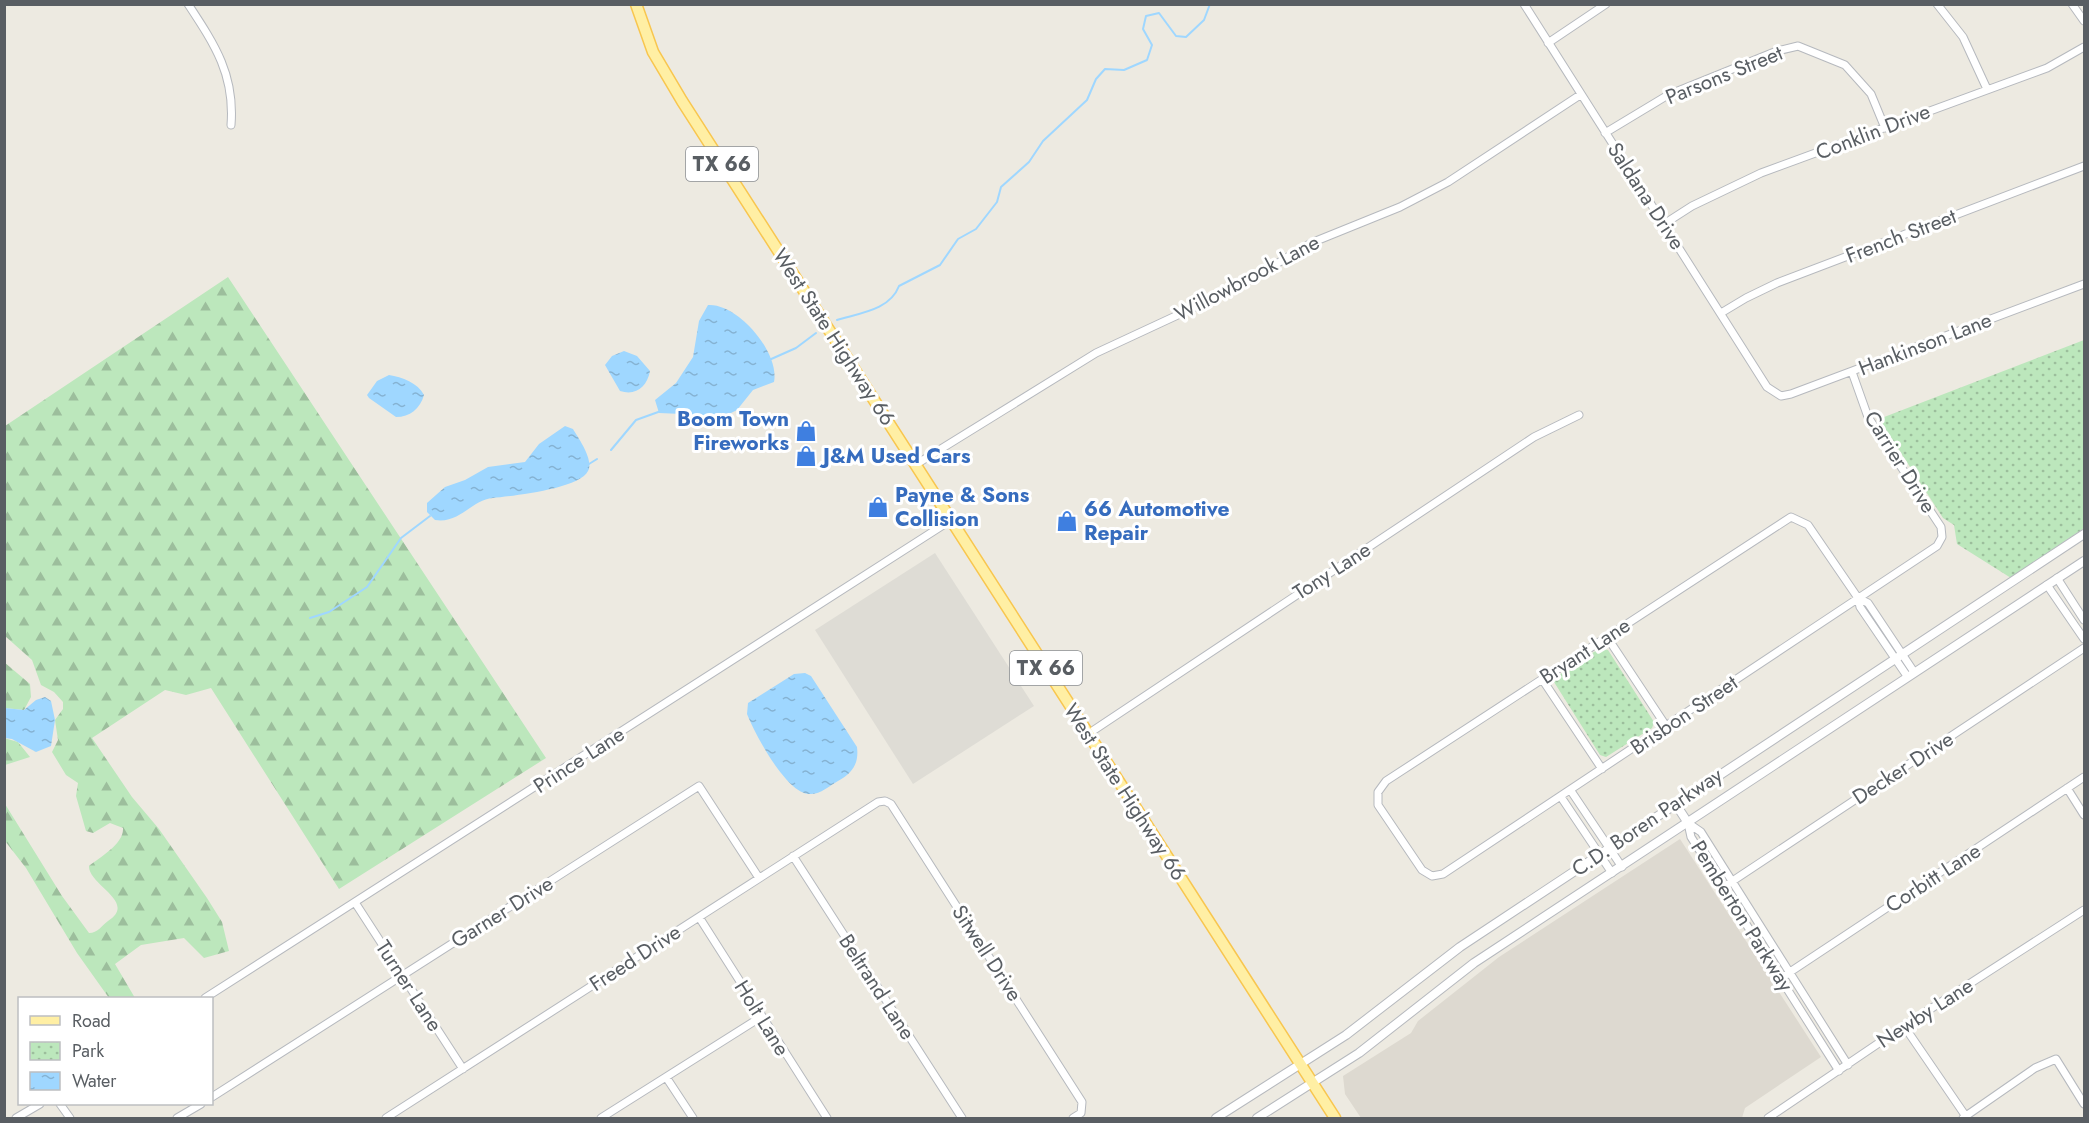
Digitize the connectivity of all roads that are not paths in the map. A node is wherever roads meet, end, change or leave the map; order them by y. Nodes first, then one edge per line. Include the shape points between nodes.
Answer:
1 (188, 4) edge
2 (636, 4) edge
3 (1524, 4) edge
4 (1606, 4) edge
5 (1937, 4) edge
6 (2072, 4) edge
7 (2085, 21) edge
8 (1548, 43) junction
9 (2085, 47) edge
10 (1987, 89) junction
11 (1580, 95) junction
12 (231, 125) dead end
13 (1885, 128) junction
14 (1605, 133) junction
15 (2085, 166) edge
16 (1664, 224) junction
17 (2085, 284) edge
18 (1721, 314) junction
19 (1852, 372) junction
20 (1767, 387) joint
21 (1580, 415) dead end
22 (915, 465) junction
23 (951, 520) junction
24 (2085, 534) edge
25 (1933, 549) joint
26 (2085, 561) edge
27 (2057, 579) junction
28 (2048, 585) junction
29 (1858, 598) junction
30 (2085, 620) edge
31 (1606, 637) junction
32 (2085, 639) edge
33 (2085, 648) edge
34 (1899, 656) junction
35 (1911, 674) junction
36 (1542, 679) junction
37 (1666, 726) junction
38 (1088, 734) junction
39 (1602, 769) junction
40 (2085, 777) edge
41 (2067, 788) junction
42 (1570, 791) junction
43 (1561, 797) junction
44 (885, 801) joint
45 (1675, 804) junction
46 (2085, 816) edge
47 (1688, 823) junction
48 (1610, 847) junction
49 (1599, 854) junction
50 (793, 856) junction
51 (1622, 867) junction
52 (1612, 873) junction
53 (1432, 876) joint
54 (759, 878) junction
55 (1732, 881) junction
56 (1722, 888) junction
57 (356, 904) junction
58 (2085, 910) edge
59 (699, 917) junction
60 (1789, 972) junction
61 (403, 975) junction
62 (1781, 978) junction
63 (208, 997) edge
64 (761, 1017) junction
65 (1904, 1026) junction
66 (1301, 1065) junction
67 (1848, 1065) junction
68 (462, 1069) junction
69 (1839, 1071) junction
70 (666, 1077) junction
71 (1312, 1083) junction
72 (213, 1096) edge
73 (2085, 1104) edge
74 (38, 1105) edge
75 (61, 1105) edge
76 (199, 1105) edge
77 (1965, 1118) edge
78 (16, 1119) edge
79 (70, 1119) edge
80 (177, 1119) edge
81 (386, 1119) edge
82 (601, 1119) edge
83 (693, 1119) edge
84 (827, 1119) edge
85 (962, 1119) edge
86 (1072, 1119) edge
87 (1216, 1119) edge
88 (1257, 1119) edge
89 (1335, 1119) edge
90 (1768, 1119) edge

1 - 12 street via 228,74
2 - 22 main road, West State Highway 66 / TX 66 via 647,39 669,80
3 - 8 street, Saldana Drive
4 - 8 street
5 - 10 street via 1963,37
6 - 7 street
8 - 11 street, Saldana Drive
9 - 10 street, Conklin Drive via 2047,68
10 - 13 street, Conklin Drive
11 - 14 street, Saldana Drive
11 - 22 street, Willowbrook Lane via 1448,182 1400,207 1311,243 1238,287 1096,353
13 - 14 street, Parsons Street via 1871,94 1845,65 1798,46 1668,95
13 - 16 street, Conklin Drive via 1761,173
14 - 16 street, Saldana Drive
15 - 18 street, French Street via 1777,283
16 - 18 street, Saldana Drive
17 - 19 street, Hankinson Lane
18 - 20 street, Saldana Drive
19 - 20 street, Hankinson Lane via 1786,396
19 - 25 street, Carrier Drive via 1869,417 1941,527 1940,542
21 - 38 street, Tony Lane via 1534,437
22 - 23 main road, West State Highway 66 / TX 66
23 - 38 main road, West State Highway 66 / TX 66
23 - 57 street, Prince Lane
24 - 34 street, C.D. Boren Parkway
25 - 29 street, Brisbon Street
26 - 27 street, C.D. Boren Parkway
27 - 28 street, C.D. Boren Parkway
27 - 30 street
28 - 32 street
28 - 35 street, C.D. Boren Parkway
29 - 31 street, Bryant Lane via 1808,525 1796,517 1786,519
29 - 34 street via 1860,607
29 - 37 street, Brisbon Street
31 - 36 street, Bryant Lane
31 - 37 street
33 - 55 street, Decker Drive
34 - 35 street
34 - 45 street, C.D. Boren Parkway
35 - 47 street, C.D. Boren Parkway
36 - 39 street
36 - 53 street, Bryant Lane via 1386,782 1378,792 1378,805 1422,870
37 - 39 street, Brisbon Street
38 - 66 main road, West State Highway 66 / TX 66
39 - 42 street, Brisbon Street
40 - 41 street, Corbitt Lane
41 - 46 street
41 - 60 street, Corbitt Lane
42 - 43 street, Brisbon Street
42 - 48 street
43 - 49 street
43 - 53 street, Brisbon Street via 1443,874
44 - 50 street, Freed Drive
44 - 86 street, Sitwell Drive via 898,814 1082,1102 1081,1113
45 - 47 street
45 - 48 street, C.D. Boren Parkway
47 - 51 street, C.D. Boren Parkway
47 - 55 street, Pemberton Parkway via 1701,832
47 - 56 street, Pemberton Parkway via 1691,837
48 - 49 street, C.D. Boren Parkway
48 - 51 street
49 - 52 street
49 - 66 street, C.D. Boren Parkway via 1460,947
50 - 54 street, Freed Drive
50 - 85 street, Beltrand Lane
51 - 52 street, C.D. Boren Parkway
52 - 71 street, C.D. Boren Parkway via 1474,963 1359,1053
54 - 59 street, Freed Drive
54 - 61 street, Garner Drive via 699,786
55 - 56 street, Decker Drive
55 - 60 street, Pemberton Parkway
56 - 62 street, Pemberton Parkway
57 - 61 street, Turner Lane
57 - 63 street, Prince Lane
58 - 65 street, Newby Lane
59 - 64 street, Holt Lane
59 - 68 street, Freed Drive
60 - 62 street, Corbitt Lane
60 - 67 street, Pemberton Parkway
61 - 68 street, Turner Lane
61 - 72 street, Garner Drive
62 - 69 street, Pemberton Parkway
64 - 70 street
64 - 84 street, Holt Lane
65 - 67 street, Newby Lane
65 - 77 street
66 - 71 main road, TX 66
66 - 87 street, C.D. Boren Parkway
67 - 69 street, Newby Lane
68 - 81 street, Freed Drive
69 - 90 street, Newby Lane
70 - 82 street
70 - 83 street
71 - 88 street, C.D. Boren Parkway
71 - 89 main road, TX 66
73 - 77 street via 2056,1059 2035,1068
74 - 78 street
75 - 79 street
76 - 80 street

